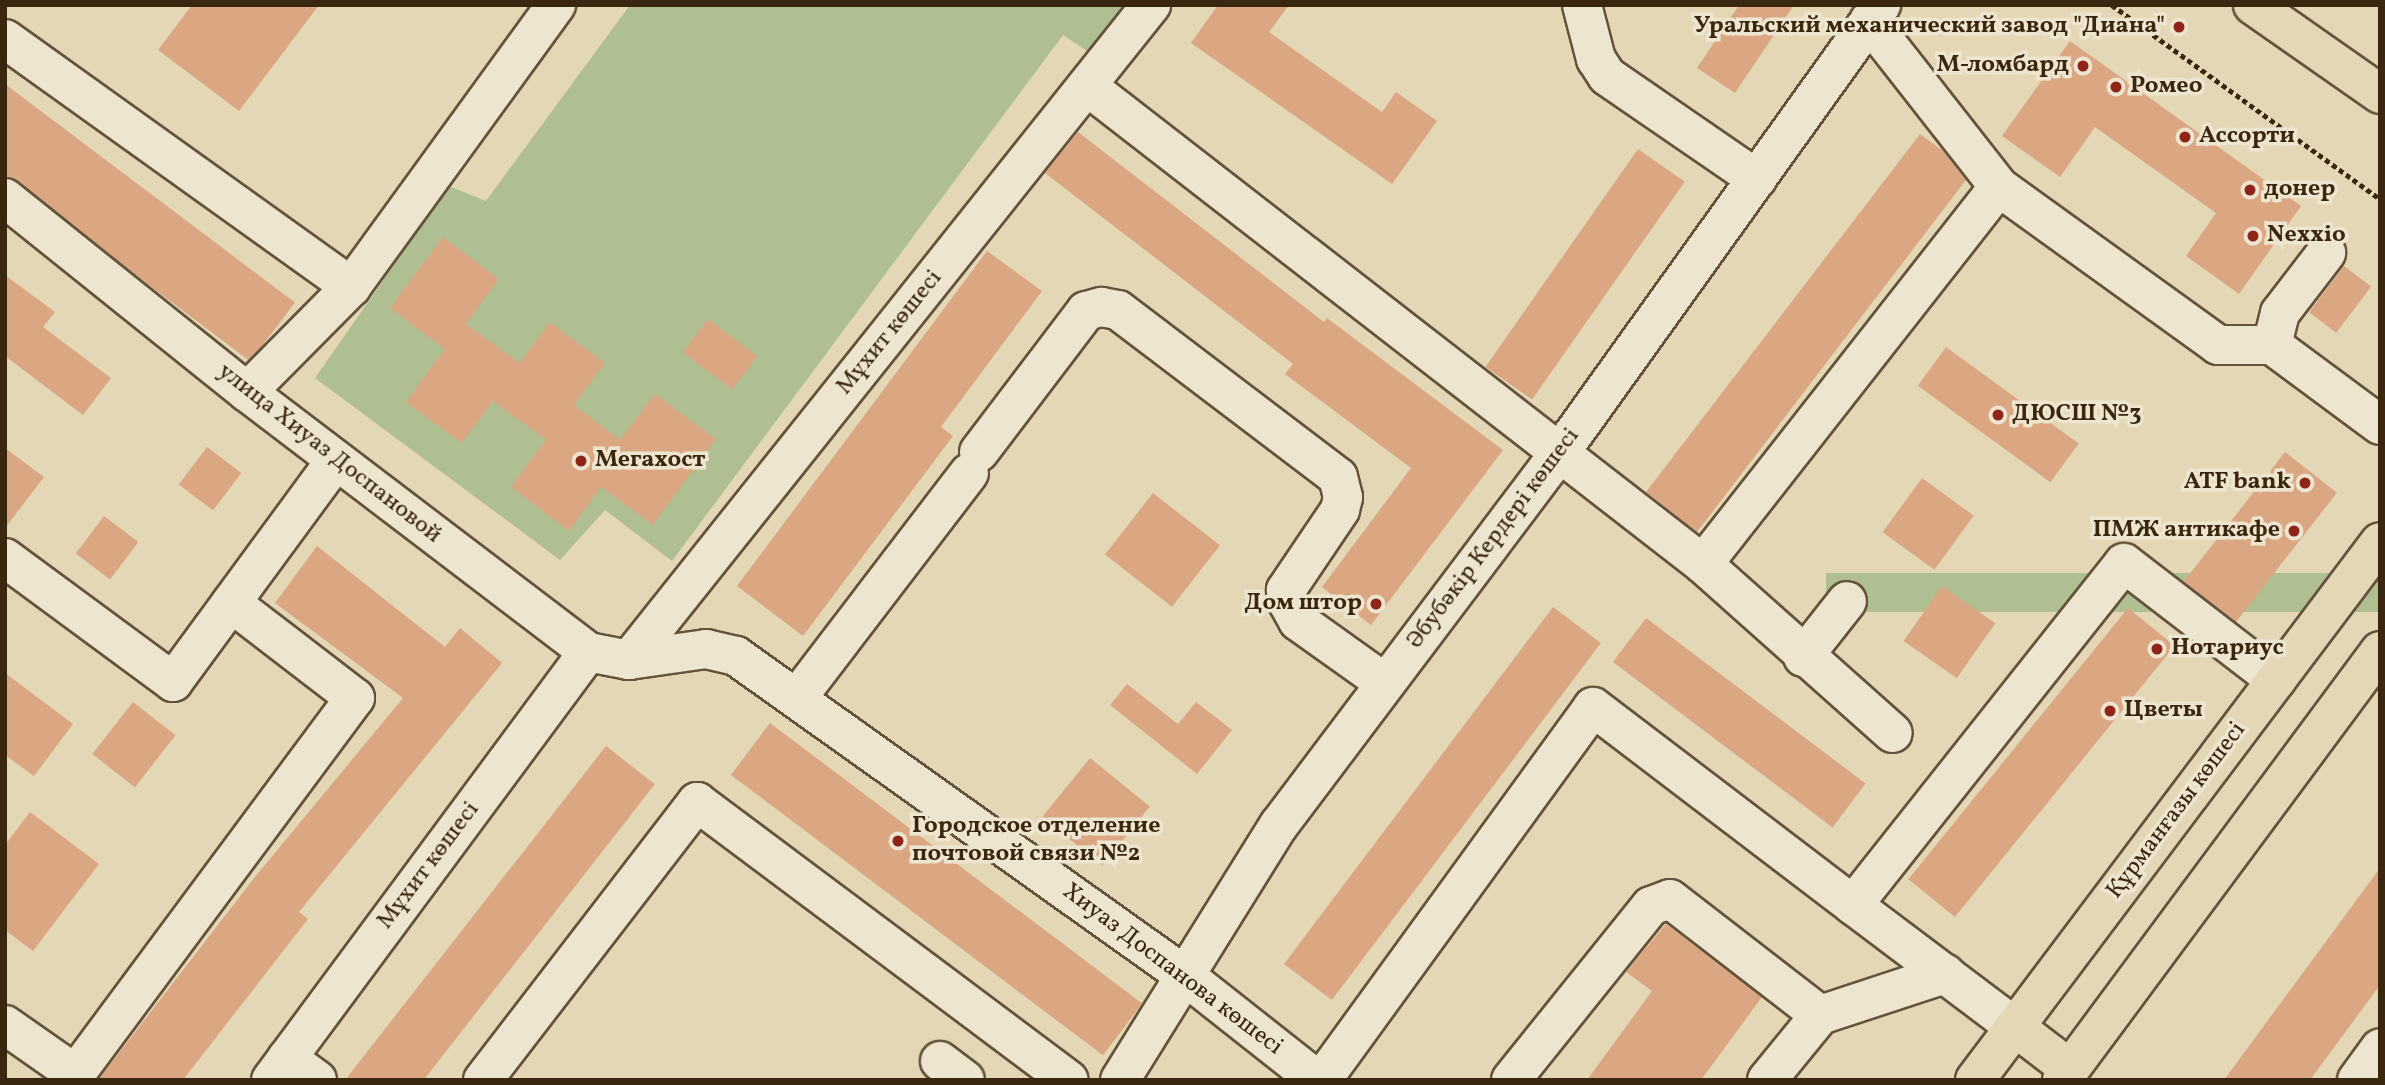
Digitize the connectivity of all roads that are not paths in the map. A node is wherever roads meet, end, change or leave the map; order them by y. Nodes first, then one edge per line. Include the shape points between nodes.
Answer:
1 (555, 5) edge
2 (1151, 5) edge
3 (1582, 5) edge
4 (2253, 5) edge
5 (1875, 13) edge
6 (5, 39) edge
7 (1087, 86) junction
8 (2380, 94) edge
9 (1756, 179) junction
10 (1999, 187) junction
11 (5, 198) edge
12 (2326, 253) dead end
13 (351, 287) junction
14 (2272, 345) junction
15 (247, 392) junction
16 (2380, 425) edge
17 (1559, 454) junction
18 (336, 460) junction
19 (2380, 542) edge
20 (5, 558) edge
21 (1703, 564) junction
22 (1847, 601) dead end
23 (231, 603) junction
24 (2380, 651) edge
25 (588, 652) junction
26 (672, 652) joint
27 (1803, 657) junction
28 (629, 660) junction
29 (2276, 680) junction
30 (1385, 683) junction
31 (797, 698) junction
32 (1893, 733) dead end
33 (1853, 905) junction
34 (1945, 974) junction
35 (1184, 975) junction
36 (1820, 1015) junction
37 (5, 1025) edge
38 (2015, 1027) junction
39 (2380, 1048) edge
40 (292, 1072) edge
41 (2066, 1075) edge
42 (73, 1077) edge
43 (483, 1080) edge
44 (1068, 1080) edge
45 (1120, 1080) edge
46 (1320, 1080) edge
47 (1511, 1080) edge
48 (1767, 1080) edge
49 (1975, 1080) edge
50 (2357, 1080) edge

1 - 13 street
2 - 7 street, Мұхит көшесі
3 - 9 street via 1596,59 1607,76
4 - 8 main road
5 - 9 street, Әбубәкір Кердері көшесі
5 - 10 street
6 - 13 street
7 - 17 street
7 - 28 street, Мұхит көшесі
9 - 17 street, Әбубәкір Кердері көшесі
10 - 14 street via 2218,345
10 - 21 street
11 - 15 street, улица Хиуаз Доспановой
12 - 14 street via 2280,313
13 - 15 street
14 - 16 street
15 - 18 street, улица Хиуаз Доспановой
17 - 21 street
17 - 30 street, Әбубәкір Кердері көшесі
18 - 23 street
18 - 25 street, улица Хиуаз Доспановой
19 - 29 main road, Құрманғазы көшесі
20 - 23 street via 173,681
21 - 27 street
22 - 27 street
23 - 42 street via 355,698
24 - 41 main road
25 - 28 street, улица Хиуаз Доспановой
25 - 40 street, Мұхит көшесі
26 - 28 street, улица Хиуаз Доспановой
26 - 31 street, Хиуаз Доспанова көшесі via 706,649 736,656
27 - 32 street
29 - 33 street via 2124,563
29 - 38 main road, Құрманғазы көшесі
30 - 31 street via 1298,621 1287,601 1286,590 1340,510 1343,496 1338,477 1118,310 1101,307 1086,311
30 - 35 street, Әбубәкір Кердері көшесі via 1279,825
31 - 35 street, Хиуаз Доспанова көшесі
33 - 34 street
33 - 46 street via 1593,707
34 - 36 street
34 - 38 street
35 - 45 street, Әбубәкір Кердері көшесі
35 - 46 street, Хиуаз Доспанова көшесі
36 - 47 street via 1670,899 1651,906
36 - 48 street
37 - 42 street
38 - 41 main road
38 - 49 main road, Құрманғазы көшесі
39 - 50 street
43 - 44 street via 697,802

